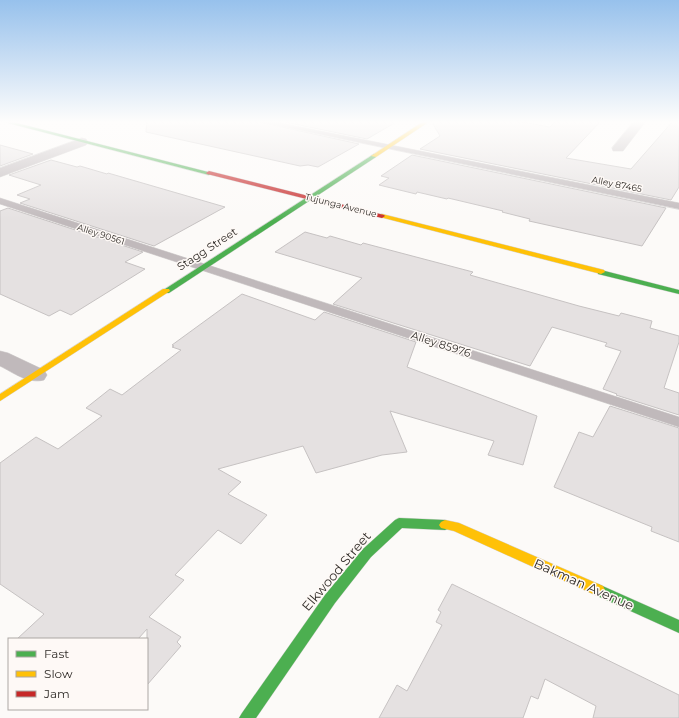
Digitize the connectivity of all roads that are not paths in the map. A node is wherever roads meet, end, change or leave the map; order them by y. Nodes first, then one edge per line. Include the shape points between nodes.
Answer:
1 (49, 155) edge
2 (133, 155) edge
3 (377, 155) edge
4 (420, 155) edge
5 (0, 173) edge
6 (310, 198) junction
7 (0, 201) edge
8 (679, 206) edge
9 (202, 266) junction
10 (679, 292) edge
11 (0, 358) edge
12 (36, 375) junction
13 (0, 398) edge
14 (679, 422) edge
15 (488, 541) joint
16 (679, 627) edge
17 (246, 718) edge

1 - 5 street
2 - 6 street, Tujunga Avenue
3 - 6 street, Stagg Street
4 - 8 lane, Alley 87465
6 - 9 street, Stagg Street
6 - 10 street, Tujunga Avenue
7 - 9 lane, Alley 90561
9 - 12 street, Stagg Street
9 - 14 lane, Alley 85976
11 - 12 street
12 - 13 street, Stagg Street
15 - 16 street, Bakman Avenue
15 - 17 street, Elkwood Street via 455,526 399,522 367,554 330,599

